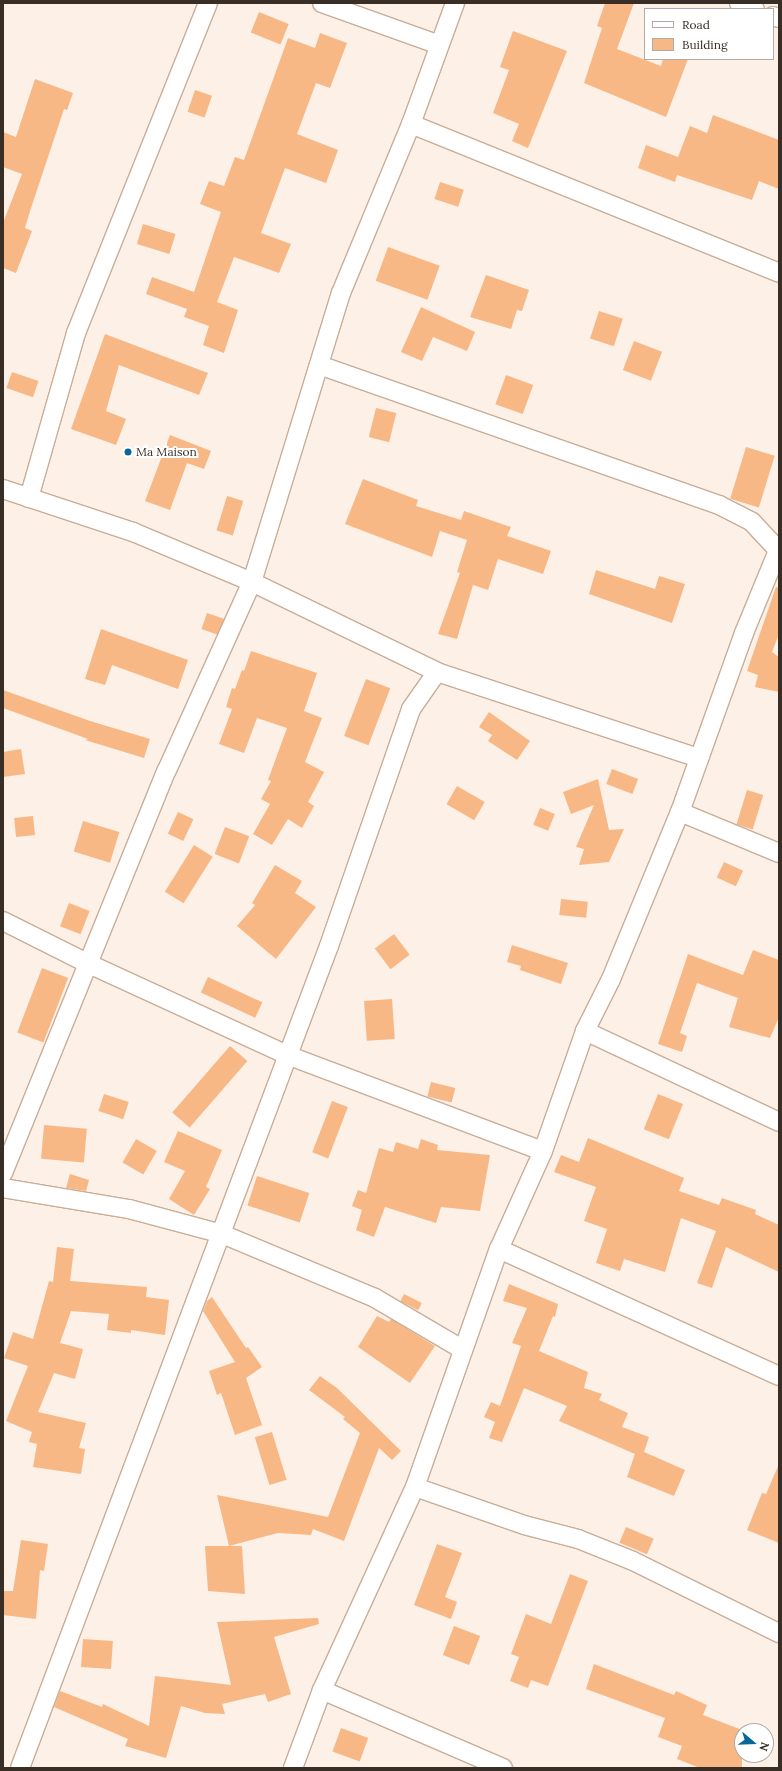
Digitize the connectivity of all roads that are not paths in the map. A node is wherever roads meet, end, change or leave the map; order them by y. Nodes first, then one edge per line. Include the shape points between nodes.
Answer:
1 (208, 3) edge
2 (322, 3) edge
3 (455, 3) edge
4 (739, 3) edge
5 (752, 8) edge
6 (439, 45) junction
7 (411, 124) junction
8 (779, 273) edge
9 (319, 365) junction
10 (3, 489) edge
11 (29, 498) junction
12 (779, 550) edge
13 (252, 582) junction
14 (437, 672) junction
15 (699, 758) junction
16 (680, 812) junction
17 (779, 853) edge
18 (3, 921) edge
19 (87, 963) junction
20 (585, 1031) junction
21 (287, 1055) junction
22 (779, 1122) edge
23 (542, 1151) junction
24 (3, 1173) edge
25 (3, 1188) edge
26 (222, 1234) junction
27 (499, 1249) junction
28 (462, 1349) junction
29 (779, 1376) edge
30 (415, 1487) junction
31 (779, 1633) edge
32 (322, 1690) junction
33 (20, 1768) edge
34 (293, 1768) edge
35 (503, 1768) edge

1 - 11 street via 76,333
2 - 6 street
3 - 6 street
4 - 5 street
6 - 7 street
7 - 8 street
7 - 9 street via 341,293
9 - 12 street via 720,505 752,522
9 - 13 street
10 - 11 street
11 - 13 street via 133,532
12 - 15 street via 744,633
13 - 14 street
13 - 19 street via 167,770
14 - 15 street
14 - 21 street via 411,709 329,946
15 - 16 street
16 - 17 street
16 - 20 street via 612,979
18 - 19 street
19 - 21 street
19 - 24 street
20 - 22 street
20 - 23 street
21 - 23 street
21 - 26 street
23 - 27 street
25 - 26 street via 129,1209
26 - 28 street via 375,1298
26 - 33 street via 124,1486 62,1661
27 - 28 street
27 - 29 street
28 - 30 street
30 - 31 street via 524,1525 578,1539 619,1555
30 - 32 street
32 - 34 street
32 - 35 street

